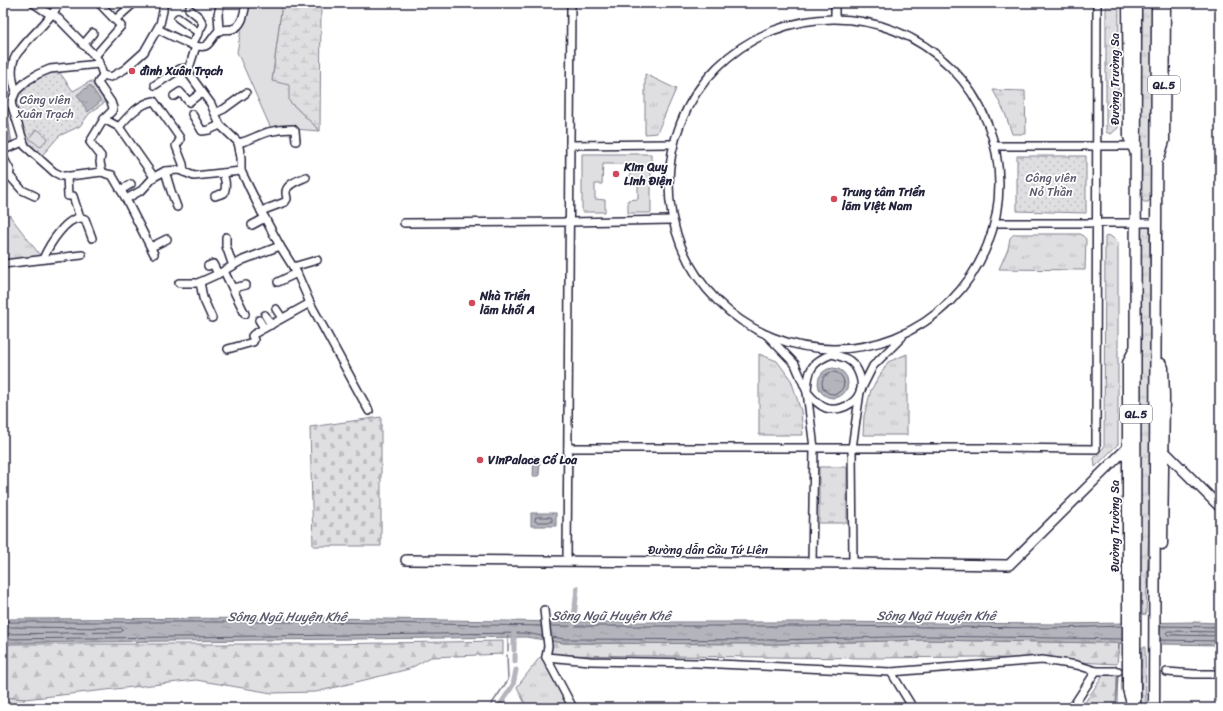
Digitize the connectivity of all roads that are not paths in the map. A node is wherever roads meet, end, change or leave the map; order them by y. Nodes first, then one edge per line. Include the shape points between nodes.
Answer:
1 (33, 3) edge
2 (59, 3) edge
3 (99, 3) edge
4 (134, 3) edge
5 (163, 3) edge
6 (221, 3) edge
7 (246, 3) edge
8 (571, 3) edge
9 (835, 3) edge
10 (1097, 3) edge
11 (1128, 3) edge
12 (1136, 3) edge
13 (1156, 3) edge
14 (1165, 3) edge
15 (189, 9) dead end
16 (52, 14) junction
17 (835, 16) junction
18 (178, 18) dead end
19 (115, 20) junction
20 (158, 29) junction
21 (220, 31) junction
22 (94, 33) dead end
23 (199, 33) junction
24 (83, 45) junction
25 (194, 45) junction
26 (95, 56) junction
27 (99, 64) junction
28 (189, 68) junction
29 (103, 75) junction
30 (155, 85) dead end
31 (16, 91) junction
32 (202, 92) junction
33 (246, 93) dead end
34 (174, 96) dead end
35 (11, 103) junction
36 (3, 104) edge
37 (1133, 108) junction
38 (215, 113) junction
39 (192, 114) dead end
40 (1160, 114) junction
41 (104, 119) junction
42 (220, 125) junction
43 (119, 128) junction
44 (296, 141) dead end
45 (23, 142) junction
46 (238, 143) junction
47 (671, 144) junction
48 (570, 146) junction
49 (996, 146) junction
50 (1096, 146) junction
51 (3, 150) edge
52 (1135, 150) junction
53 (3, 157) edge
54 (165, 171) junction
55 (241, 171) junction
56 (102, 172) junction
57 (184, 172) junction
58 (223, 173) junction
59 (6, 176) edge
60 (67, 176) junction
61 (154, 176) junction
62 (306, 177) dead end
63 (131, 184) dead end
64 (121, 190) junction
65 (35, 196) dead end
66 (215, 196) dead end
67 (126, 199) junction
68 (177, 207) dead end
69 (261, 212) junction
70 (80, 218) junction
71 (265, 218) junction
72 (671, 220) junction
73 (570, 222) junction
74 (404, 223) dead end
75 (995, 223) junction
76 (1136, 223) junction
77 (1156, 223) junction
78 (1096, 224) junction
79 (252, 225) dead end
80 (226, 237) dead end
81 (92, 238) dead end
82 (167, 239) dead end
83 (280, 246) junction
84 (150, 247) junction
85 (154, 254) dead end
86 (82, 255) dead end
87 (43, 259) junction
88 (317, 260) dead end
89 (3, 264) edge
90 (208, 266) dead end
91 (233, 266) junction
92 (295, 270) junction
93 (221, 273) junction
94 (200, 282) junction
95 (278, 282) dead end
96 (179, 283) dead end
97 (246, 285) dead end
98 (233, 288) junction
99 (310, 303) junction
100 (276, 309) dead end
101 (245, 314) dead end
102 (262, 317) dead end
103 (212, 318) dead end
104 (282, 318) junction
105 (268, 327) junction
106 (907, 332) junction
107 (765, 334) junction
108 (1136, 346) junction
109 (228, 349) dead end
110 (1156, 351) junction
111 (832, 354) junction
112 (807, 392) junction
113 (860, 392) junction
114 (369, 411) dead end
115 (1128, 447) junction
116 (568, 448) junction
117 (814, 448) junction
118 (852, 448) junction
119 (1163, 450) junction
120 (1220, 507) edge
121 (406, 560) dead end
122 (567, 561) junction
123 (812, 563) junction
124 (853, 563) junction
125 (544, 610) dead end
126 (1132, 617) junction
127 (1157, 617) junction
128 (546, 657) junction
129 (1096, 671) junction
130 (1118, 671) tunnel mouth
131 (891, 672) junction
132 (1167, 672) tunnel mouth
133 (1220, 674) edge
134 (1155, 704) edge
135 (573, 708) edge
136 (913, 708) edge
137 (1072, 708) edge
138 (1134, 708) edge

1 - 16 street
2 - 16 street
3 - 19 street
4 - 19 street
5 - 20 street
6 - 21 street via 218,14
7 - 21 street via 240,23 233,29
8 - 48 street
9 - 17 street
10 - 50 street
11 - 37 highway, Đường Trường Sa / QL.5
12 - 37 highway, Đường Trường Sa / QL.5
13 - 40 highway, QL.5
14 - 40 highway, QL.5
15 - 23 street via 203,24
16 - 24 street
16 - 31 street via 24,44 14,59 12,70
17 - 47 street via 775,30 726,62 687,104
17 - 49 street via 892,29 918,42 944,62 981,108 992,130
18 - 23 street
19 - 26 street via 121,28
20 - 25 street
20 - 29 street via 144,52 125,69 111,77
21 - 25 street via 206,46
22 - 24 street
23 - 25 street
24 - 26 street
25 - 28 street
26 - 27 street
27 - 29 street
27 - 31 street via 50,69 28,80
28 - 30 street via 180,69
28 - 32 street via 190,75
29 - 41 street via 98,83 113,108
31 - 35 street
32 - 34 street via 189,102 180,92
32 - 38 street
33 - 38 street
35 - 36 street
35 - 45 street
37 - 52 highway, Đường Trường Sa / QL.5
38 - 42 street
39 - 42 street via 202,131
40 - 77 highway, QL.5 via 1156,165
41 - 43 street
41 - 56 street via 90,142 100,156
42 - 46 street
43 - 57 street via 136,110 147,102 154,101 180,138 176,146
43 - 61 street
44 - 46 street via 295,131 289,129 267,132
45 - 51 street
45 - 60 street via 54,172
46 - 55 street
47 - 48 street
47 - 72 street via 668,175
48 - 73 street
49 - 50 street
49 - 75 street via 999,185
50 - 52 street
50 - 78 street
52 - 76 highway, Đường Trường Sa / QL.5
53 - 59 street via 10,170
54 - 57 street
54 - 61 street
54 - 68 street
55 - 58 street
55 - 69 street
56 - 60 street
56 - 64 street via 112,175
57 - 58 street via 194,176
58 - 66 street via 226,190
59 - 65 street via 22,190
60 - 70 street via 68,196 73,196
61 - 67 street via 142,190
62 - 69 street via 288,187 285,202
63 - 64 street
64 - 67 street
67 - 84 street
69 - 71 street
70 - 81 street via 86,221
70 - 87 street via 60,231
71 - 79 street
71 - 83 street
72 - 73 street
72 - 107 street via 699,275 716,297 739,319
73 - 74 street
73 - 116 street
75 - 78 street
75 - 106 street via 981,258 970,275 948,302 930,318
76 - 77 street
76 - 78 street
76 - 108 highway, Đường Trường Sa / QL.5
77 - 110 highway, QL.5
78 - 118 street via 1096,449
80 - 91 street via 226,246
82 - 84 street
83 - 91 street
83 - 92 street
84 - 85 street
86 - 87 street
87 - 89 street
88 - 92 street
90 - 93 street via 213,264
91 - 93 street
92 - 95 street
92 - 99 street
93 - 94 street
93 - 98 street
94 - 96 street
94 - 103 street
97 - 98 street
98 - 101 street
99 - 104 street
99 - 114 street
100 - 104 street
102 - 105 street
104 - 105 street
105 - 109 street via 252,335 252,342
106 - 111 street via 879,346
106 - 113 street via 872,366
107 - 111 street via 796,346
107 - 112 street via 795,364
108 - 115 highway, Đường Trường Sa / QL.5 via 1128,363
108 - 126 highway, Đường Trường Sa / QL.5
110 - 119 highway, QL.5 via 1163,368
110 - 127 highway, QL.5
111 - 112 street via 813,366 809,374
111 - 113 street via 843,357 856,368 860,375
112 - 113 street via 818,404 834,409 849,404
112 - 117 street
113 - 118 street
115 - 124 main road, Đường dẫn Cầu Tứ Liên via 1009,565
115 - 126 highway, Đường Trường Sa / QL.5
116 - 117 street
116 - 122 street
117 - 118 street
117 - 123 street
118 - 124 street
119 - 120 main road
119 - 127 highway, QL.5
121 - 122 main road, Đường dẫn Cầu Tứ Liên
122 - 123 main road, Đường dẫn Cầu Tứ Liên
123 - 124 main road, Đường dẫn Cầu Tứ Liên
125 - 128 street via 548,646
126 - 138 highway, Đường Trường Sa / QL.5
127 - 134 highway, QL.5
128 - 131 street via 590,661
128 - 135 street
129 - 130 street
129 - 131 street via 1078,665 1042,660
129 - 137 street
131 - 136 street
132 - 133 street

